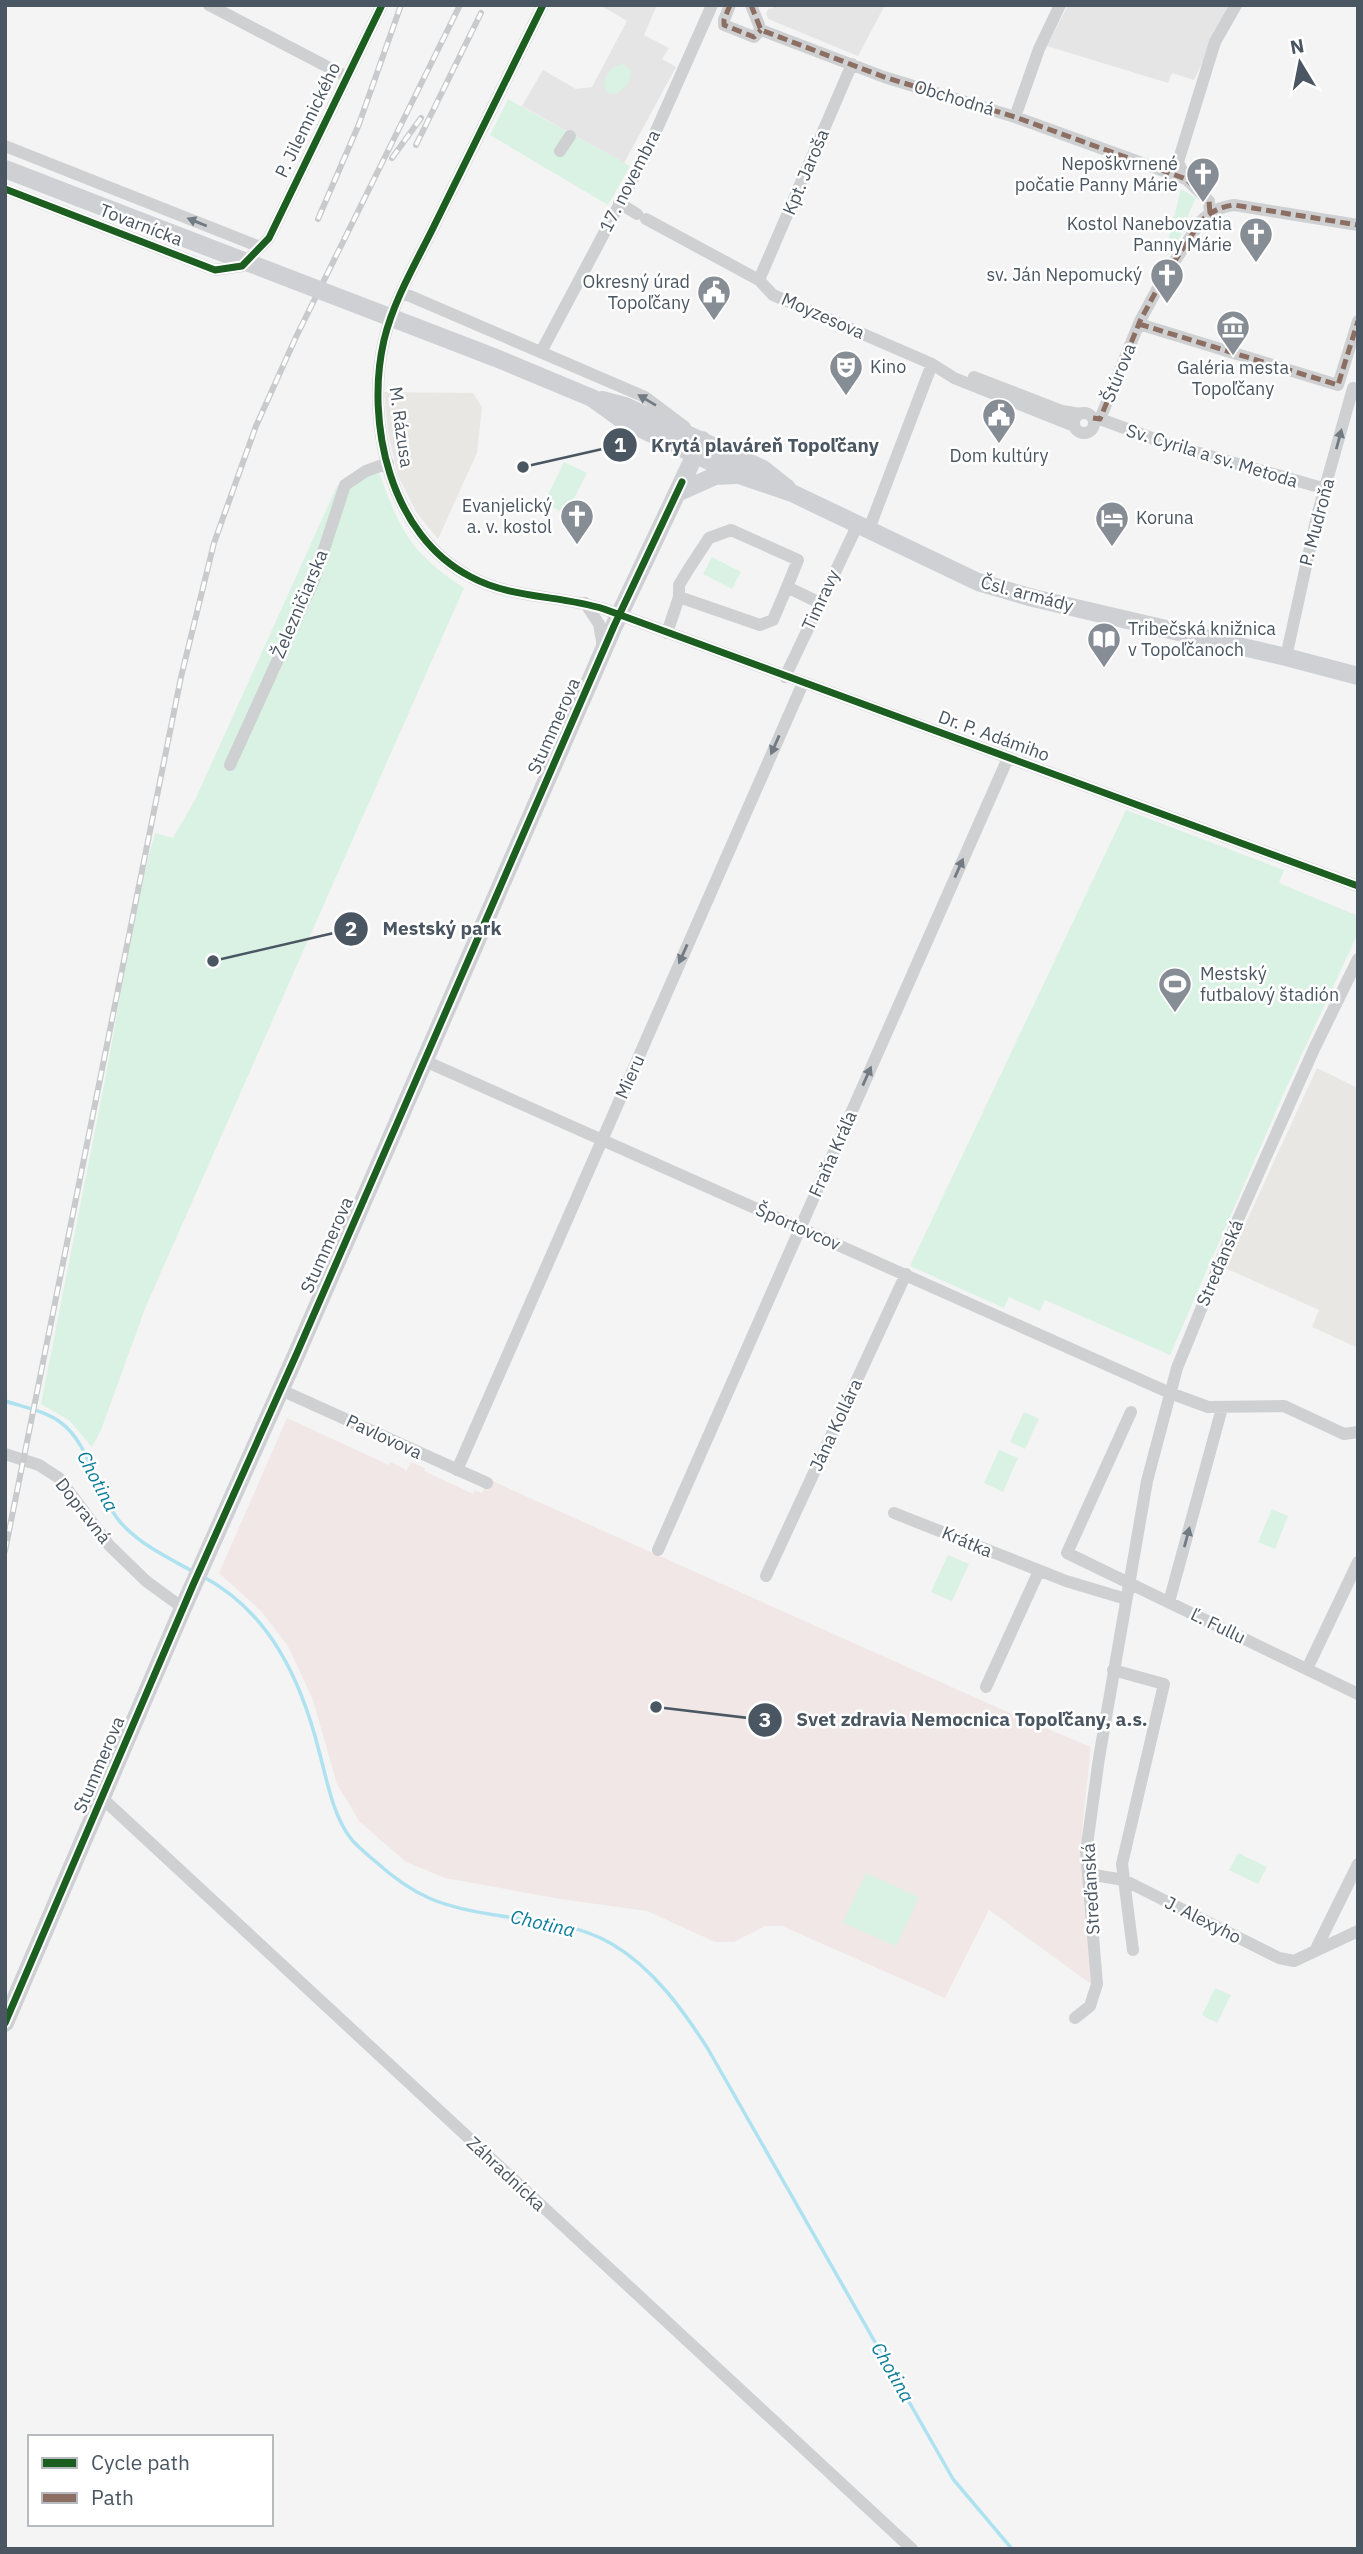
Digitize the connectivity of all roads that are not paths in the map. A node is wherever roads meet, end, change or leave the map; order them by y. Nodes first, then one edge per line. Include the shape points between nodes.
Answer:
1 (209, 5) edge
2 (382, 5) edge
3 (543, 5) edge
4 (712, 5) edge
5 (730, 5) edge
6 (751, 5) edge
7 (1060, 5) edge
8 (1236, 5) edge
9 (761, 30) junction
10 (852, 64) junction
11 (347, 77) junction
12 (1015, 117) junction
13 (569, 136) dead end
14 (5, 146) edge
15 (560, 151) dead end
16 (5, 169) edge
17 (1179, 172) junction
18 (5, 189) edge
19 (619, 203) junction
20 (1210, 213) junction
21 (1358, 225) edge
22 (260, 247) junction
23 (760, 279) junction
24 (402, 293) junction
25 (1358, 321) edge
26 (1139, 323) junction
27 (541, 352) junction
28 (932, 364) junction
29 (1356, 389) edge
30 (592, 398) junction
31 (1087, 419) junction
32 (662, 439) junction
33 (698, 447) junction
34 (388, 463) junction
35 (739, 475) junction
36 (679, 487) junction
37 (1326, 489) junction
38 (792, 493) junction
39 (863, 527) junction
40 (788, 587) junction
41 (679, 597) junction
42 (584, 603) junction
43 (820, 603) junction
44 (619, 615) junction
45 (667, 633) junction
46 (604, 651) junction
47 (1286, 657) junction
48 (1358, 676) edge
49 (785, 677) junction
50 (803, 683) junction
51 (1008, 758) junction
52 (229, 765) dead end
53 (1358, 887) edge
54 (1358, 959) edge
55 (425, 1061) junction
56 (601, 1140) junction
57 (800, 1228) junction
58 (906, 1274) junction
59 (281, 1390) junction
60 (1170, 1393) junction
61 (1223, 1408) junction
62 (1131, 1412) dead end
63 (1357, 1436) edge
64 (5, 1454) edge
65 (457, 1470) junction
66 (487, 1483) dead end
67 (894, 1513) dead end
68 (658, 1550) dead end
69 (1358, 1562) edge
70 (1039, 1571) junction
71 (766, 1576) dead end
72 (1129, 1583) junction
73 (1126, 1599) junction
74 (1169, 1602) junction
75 (183, 1608) junction
76 (1307, 1669) junction
77 (1113, 1671) junction
78 (986, 1687) dead end
79 (1358, 1694) edge
80 (102, 1798) junction
81 (1358, 1864) edge
82 (1088, 1874) junction
83 (1124, 1880) junction
84 (1358, 1931) edge
85 (1317, 1949) junction
86 (1133, 1951) dead end
87 (1075, 2018) dead end
88 (5, 2023) edge
89 (912, 2549) edge

1 - 11 street
2 - 11 street, P. Jilemnického
3 - 24 street, M. Rázusa
4 - 19 street, 17. novembra
5 - 9 street, Obchodná via 724,24 754,37
6 - 9 street
7 - 12 street
8 - 17 street via 1215,42
9 - 10 street, Obchodná
10 - 12 street, Obchodná
10 - 23 street, Kpt. Jaroša
11 - 22 street, P. Jilemnického via 269,238
12 - 17 street, Obchodná
13 - 15 street
22 -> 14 street, Tovarnícka
16 - 30 main road, Tovarnícka, bridge
17 - 20 street via 1209,201
18 - 22 street, Tovarnícka via 215,270 242,266
19 - 23 street, Moyzesova
19 - 27 street, 17. novembra
20 - 21 street via 1234,205
20 - 26 street, Štúrova
23 - 28 street, Moyzesova via 773,295
24 - 27 street
24 - 34 street, M. Rázusa via 388,325 379,378
25 - 26 street via 1338,386
26 - 31 street, Štúrova
33 -> 27 street via 645,397
28 - 31 street, Sv. Cyrila a sv. Metoda via 954,378
28 - 39 street, Timravy
37 -> 29 street, P. Mudroňa
30 - 32 main road, Tovarnícka
30 - 33 main road, Tovarnícka via 625,406
31 - 37 street, Sv. Cyrila a sv. Metoda
32 - 33 main road, Tovarnícka
32 - 36 main road via 673,456
33 - 35 main road, Čsl. armády
33 - 36 main road, Stummerova
33 - 38 main road, Čsl. armády via 763,469
34 - 42 street, M. Rázusa via 411,520 426,541 459,570 512,592
34 - 52 street, Železničiarska via 345,485 314,580
35 - 36 main road via 715,476
35 - 38 main road, Čsl. armády
36 - 44 main road, Stummerova
37 - 47 street, P. Mudroňa
38 - 39 main road, Čsl. armády
39 - 43 street, Timravy
39 - 47 main road, Čsl. armády via 994,587
40 - 41 street via 773,620 760,625
40 - 41 street via 798,560 731,530 709,538 679,585
40 - 43 street
41 - 45 street
42 - 44 street, M. Rázusa
42 - 46 street via 599,624
43 - 49 street, Timravy
44 - 45 street, Dr. P. Adámiho
44 - 46 main road, Stummerova
45 - 49 street, Dr. P. Adámiho
46 - 55 main road, Stummerova
47 - 48 main road, Čsl. armády
49 - 50 street, Dr. P. Adámiho
50 - 51 street, Dr. P. Adámiho
50 -> 56 street, Mieru
51 - 53 street, Dr. P. Adámiho
57 -> 51 street, Fraňa Kráľa
54 - 60 street, Streďanská via 1215,1272
55 - 56 street, Športovcov
55 - 59 main road, Stummerova
56 - 57 street, Športovcov
56 - 65 street, Mieru
57 - 58 street, Športovcov
57 - 68 street, Fraňa Kráľa
58 - 60 street, Športovcov
58 - 71 street, Jána Kollára
59 - 65 street, Pavlovova
59 - 75 main road, Stummerova
60 - 61 street, Športovcov
60 - 72 street, Streďanská via 1147,1480
61 - 63 street, Športovcov via 1284,1406
74 -> 61 street
62 - 72 street via 1067,1553
64 - 75 street, Dopravná via 52,1472 128,1565
65 - 66 street, Pavlovova
67 - 70 street, Krátka
69 - 76 street
70 - 73 street, Krátka
70 - 78 street
72 - 73 street, Streďanská
72 - 74 street, Ľ. Fullu
73 - 77 street, Streďanská
74 - 76 street, Ľ. Fullu
75 - 80 main road, Stummerova
76 - 79 street, Ľ. Fullu
77 - 82 street, Streďanská via 1086,1852
77 - 83 street, Streďanská via 1164,1684 1122,1864
80 - 88 main road, Stummerova
80 - 89 street, Záhradnícka
81 - 85 street
82 - 83 street, J. Alexyho
82 - 87 street, Streďanská via 1097,1984 1090,2006
83 - 85 street, J. Alexyho via 1279,1958 1294,1961
83 - 86 street, Streďanská
84 - 85 street, J. Alexyho

